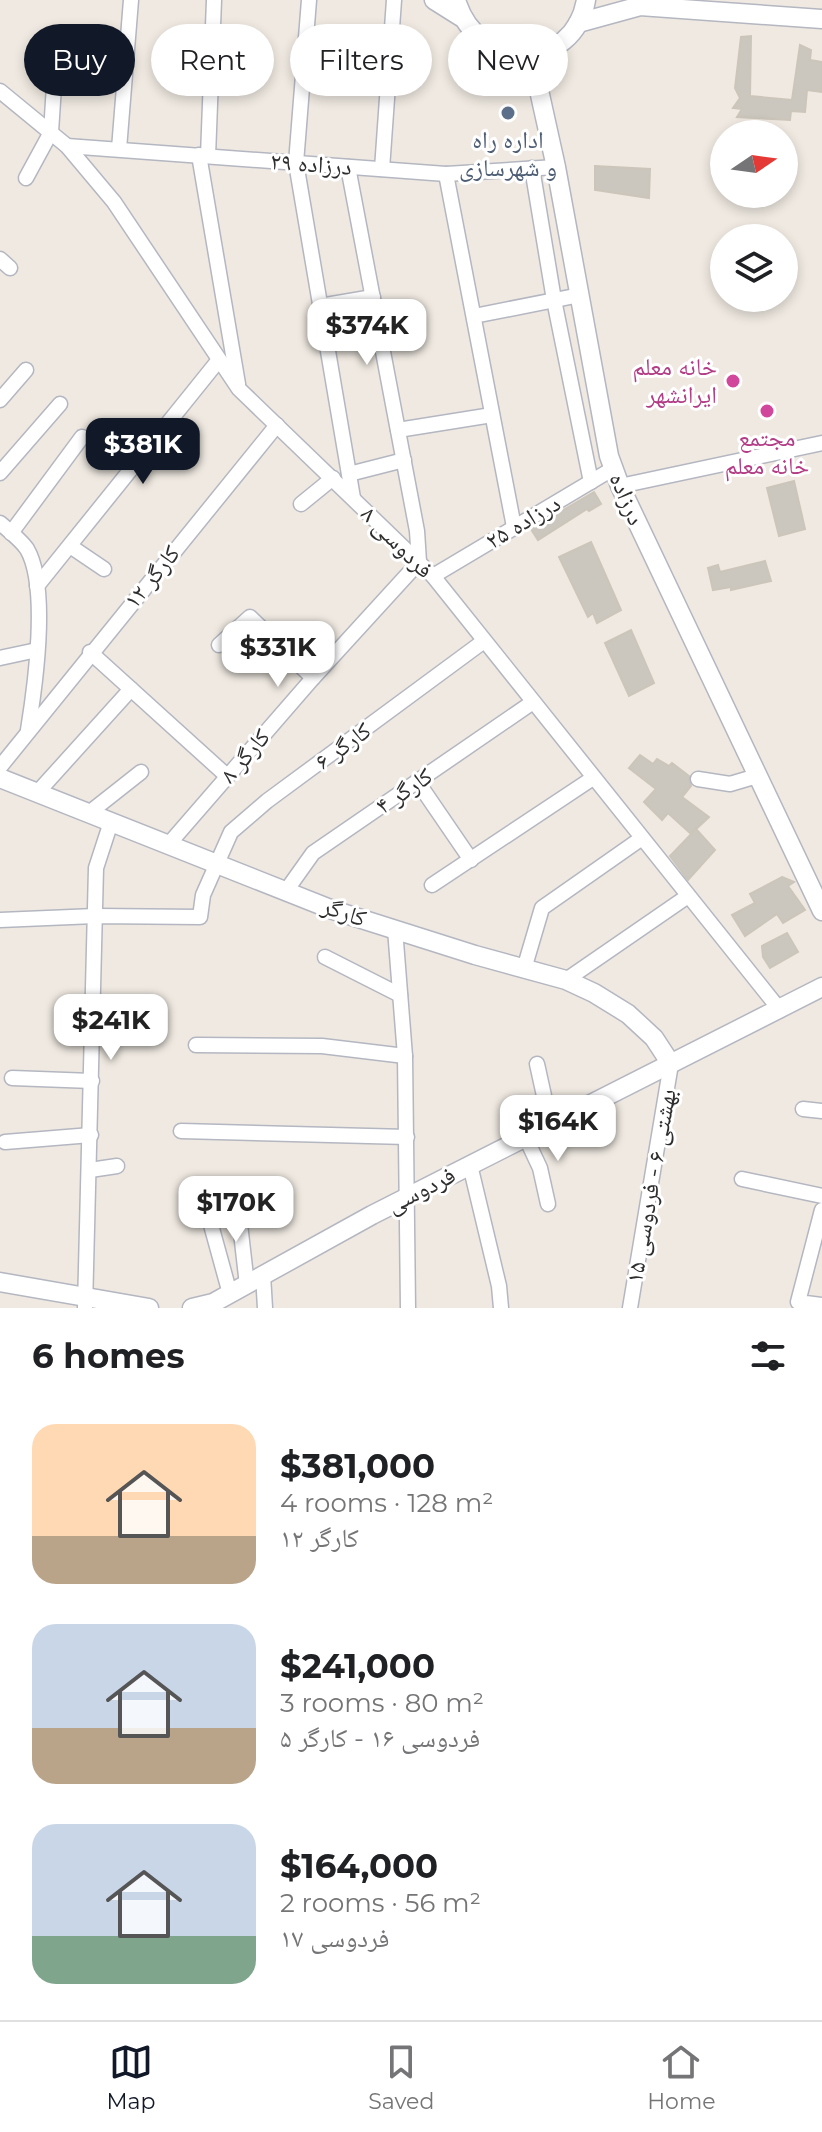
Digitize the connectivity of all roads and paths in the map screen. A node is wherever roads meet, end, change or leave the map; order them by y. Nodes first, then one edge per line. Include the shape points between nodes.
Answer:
1 (131, 0) edge
2 (214, 0) edge
3 (309, 0) edge
4 (394, 0) edge
5 (434, 0) edge
6 (586, 0) edge
7 (459, 8) edge
8 (822, 19) edge
9 (578, 23) junction
10 (568, 34) edge
11 (0, 91) edge
12 (53, 96) edge
13 (540, 96) edge
14 (51, 132) junction
15 (67, 146) junction
16 (119, 149) junction
17 (204, 156) junction
18 (296, 163) junction
19 (348, 167) junction
20 (556, 167) junction
21 (532, 168) junction
22 (382, 169) junction
23 (446, 174) junction
24 (26, 178) dead end
25 (580, 295) junction
26 (373, 297) junction
27 (554, 300) junction
28 (320, 306) junction
29 (474, 316) junction
30 (218, 361) junction
31 (26, 370) dead end
32 (239, 389) junction
33 (0, 400) edge
34 (60, 404) dead end
35 (492, 415) junction
36 (277, 425) junction
37 (398, 430) junction
38 (82, 437) dead end
39 (822, 443) edge
40 (404, 460) junction
41 (0, 473) edge
42 (349, 474) junction
43 (617, 477) junction
44 (333, 478) junction
45 (591, 482) junction
46 (353, 498) junction
47 (301, 504) dead end
48 (514, 527) junction
49 (6, 528) edge
50 (70, 546) junction
51 (419, 562) junction
52 (104, 569) dead end
53 (433, 576) junction
54 (37, 586) junction
55 (484, 641) junction
56 (219, 645) dead end
57 (37, 650) junction
58 (90, 652) junction
59 (0, 658) edge
60 (313, 678) junction
61 (131, 689) junction
62 (533, 702) junction
63 (28, 731) junction
64 (0, 767) edge
65 (141, 772) dead end
66 (227, 776) junction
67 (757, 776) junction
68 (0, 778) edge
69 (593, 778) junction
70 (698, 779) dead end
71 (417, 781) junction
72 (37, 793) junction
73 (89, 813) junction
74 (111, 822) junction
75 (642, 838) junction
76 (168, 845) junction
77 (471, 860) junction
78 (217, 864) junction
79 (432, 885) dead end
80 (286, 891) junction
81 (688, 896) junction
82 (822, 911) edge
83 (95, 916) junction
84 (0, 920) edge
85 (395, 929) junction
86 (325, 957) dead end
87 (524, 969) junction
88 (566, 980) junction
89 (822, 987) edge
90 (400, 995) junction
91 (780, 1010) junction
92 (196, 1045) dead end
93 (405, 1056) junction
94 (537, 1064) dead end
95 (671, 1064) junction
96 (12, 1078) dead end
97 (92, 1081) junction
98 (803, 1109) dead end
99 (822, 1111) edge
100 (550, 1123) junction
101 (181, 1131) dead end
102 (91, 1135) junction
103 (525, 1136) junction
104 (407, 1137) junction
105 (5, 1142) dead end
106 (470, 1165) junction
107 (117, 1166) dead end
108 (90, 1170) junction
109 (742, 1179) dead end
110 (236, 1189) dead end
111 (409, 1196) junction
112 (822, 1196) edge
113 (205, 1203) dead end
114 (548, 1204) dead end
115 (822, 1210) edge
116 (263, 1275) junction
117 (0, 1282) edge
118 (247, 1285) junction
119 (85, 1302) edge
120 (219, 1302) edge
121 (822, 1305) edge
122 (149, 1308) edge
123 (192, 1308) edge
124 (265, 1308) edge
125 (408, 1308) edge
126 (501, 1308) edge
127 (630, 1308) edge

1 - 16 street
2 - 17 street
3 - 18 street
4 - 22 street
5 - 7 street
6 - 9 street
8 - 9 street via 640,6
9 - 10 street
11 - 14 street, فردوسی ۸
12 - 14 street
13 - 20 street, درزاده
14 - 15 street, فردوسی ۸
14 - 24 street
15 - 16 street, درزاده ۲۹
15 - 30 street, فردوسی ۸ via 114,202
16 - 17 street, درزاده ۲۹
17 - 18 street, درزاده ۲۹
17 - 32 street
18 - 19 street, درزاده ۲۹
18 - 28 street
19 - 22 street, درزاده ۲۹
19 - 26 street
20 - 21 street, درزاده ۲۹
20 - 25 street, درزاده
21 - 23 street, درزاده ۲۹
21 - 27 street
22 - 23 street, درزاده ۲۹
23 - 29 street
25 - 27 street
25 - 43 street, درزاده
26 - 28 street
26 - 37 street
27 - 29 street
27 - 45 street
28 - 42 street
29 - 35 street
30 - 32 street, فردوسی ۸
30 - 50 street
31 - 33 street
32 - 36 street, فردوسی ۸
34 - 41 street
35 - 37 street
35 - 48 street
36 - 44 street, فردوسی ۸
36 - 58 street, کارگر ۱۲
37 - 40 street
38 - 49 street
39 - 43 street, درزاده ۲۵
40 - 42 street
40 - 51 street
42 - 46 street
43 - 45 street, درزاده ۲۵
43 - 67 street, درزاده
44 - 46 street, فردوسی ۸
44 - 47 street
45 - 48 street, درزاده ۲۵
46 - 51 street, فردوسی ۸
48 - 53 street, درزاده ۲۵
49 - 54 street via 27,549
50 - 52 street
50 - 54 street
51 - 53 street, فردوسی ۸
51 - 60 street, کارگر ۸
53 - 55 street, فردوسی ۸
54 - 57 street
55 - 62 street, فردوسی ۸
55 - 78 street, کارگر ۶ via 267,801 231,832
56 - 60 street via 250,617
57 - 59 street
57 - 63 street
58 - 61 street
58 - 63 street, کارگر ۱۲
60 - 66 street, کارگر ۸
61 - 66 street
61 - 72 street
62 - 69 street, فردوسی ۸
62 - 71 street, کارگر ۴
63 - 64 street, کارگر ۱۲
65 - 73 street
66 - 76 street, کارگر ۸
67 - 70 street via 730,784
67 - 82 street, درزاده
68 - 72 street, کارگر
69 - 75 street, فردوسی ۸
69 - 77 street
71 - 77 street
71 - 80 street, کارگر ۴ via 313,853
72 - 73 street, کارگر
73 - 74 street, کارگر
74 - 76 street, کارگر
74 - 83 street via 96,868
75 - 81 street, فردوسی ۸
75 - 87 street via 542,908
76 - 78 street, کارگر
77 - 79 street
78 - 80 street, کارگر
78 - 83 street, کارگر ۶ via 200,917
80 - 85 street, کارگر
81 - 88 street
81 - 91 street, فردوسی ۸
83 - 84 street
83 - 97 street
85 - 87 street, کارگر
85 - 90 street
86 - 90 street
87 - 88 street, کارگر
88 - 95 street, کارگر via 628,1014 654,1038
89 - 91 street, فردوسی
90 - 93 street
91 - 95 street, فردوسی
92 - 93 street via 322,1046
93 - 104 street
94 - 100 street
95 - 100 street, فردوسی
95 - 127 street, بهشتی ۶ - فردوسی ۱۵
96 - 97 street
97 - 102 street
98 - 99 street
100 - 103 street, فردوسی
101 - 104 street
102 - 105 street
102 - 108 street
103 - 106 street, فردوسی
103 - 114 street
104 - 111 street
106 - 111 street, فردوسی
106 - 126 street
107 - 108 street
108 - 119 street
109 - 112 street
110 - 118 street
111 - 116 street, فردوسی
111 - 125 street
113 - 120 street
115 - 121 street via 798,1302
116 - 118 street, فردوسی
116 - 124 street
117 - 119 street
118 - 120 street, فردوسی
119 - 122 street
120 - 123 street, فردوسی

